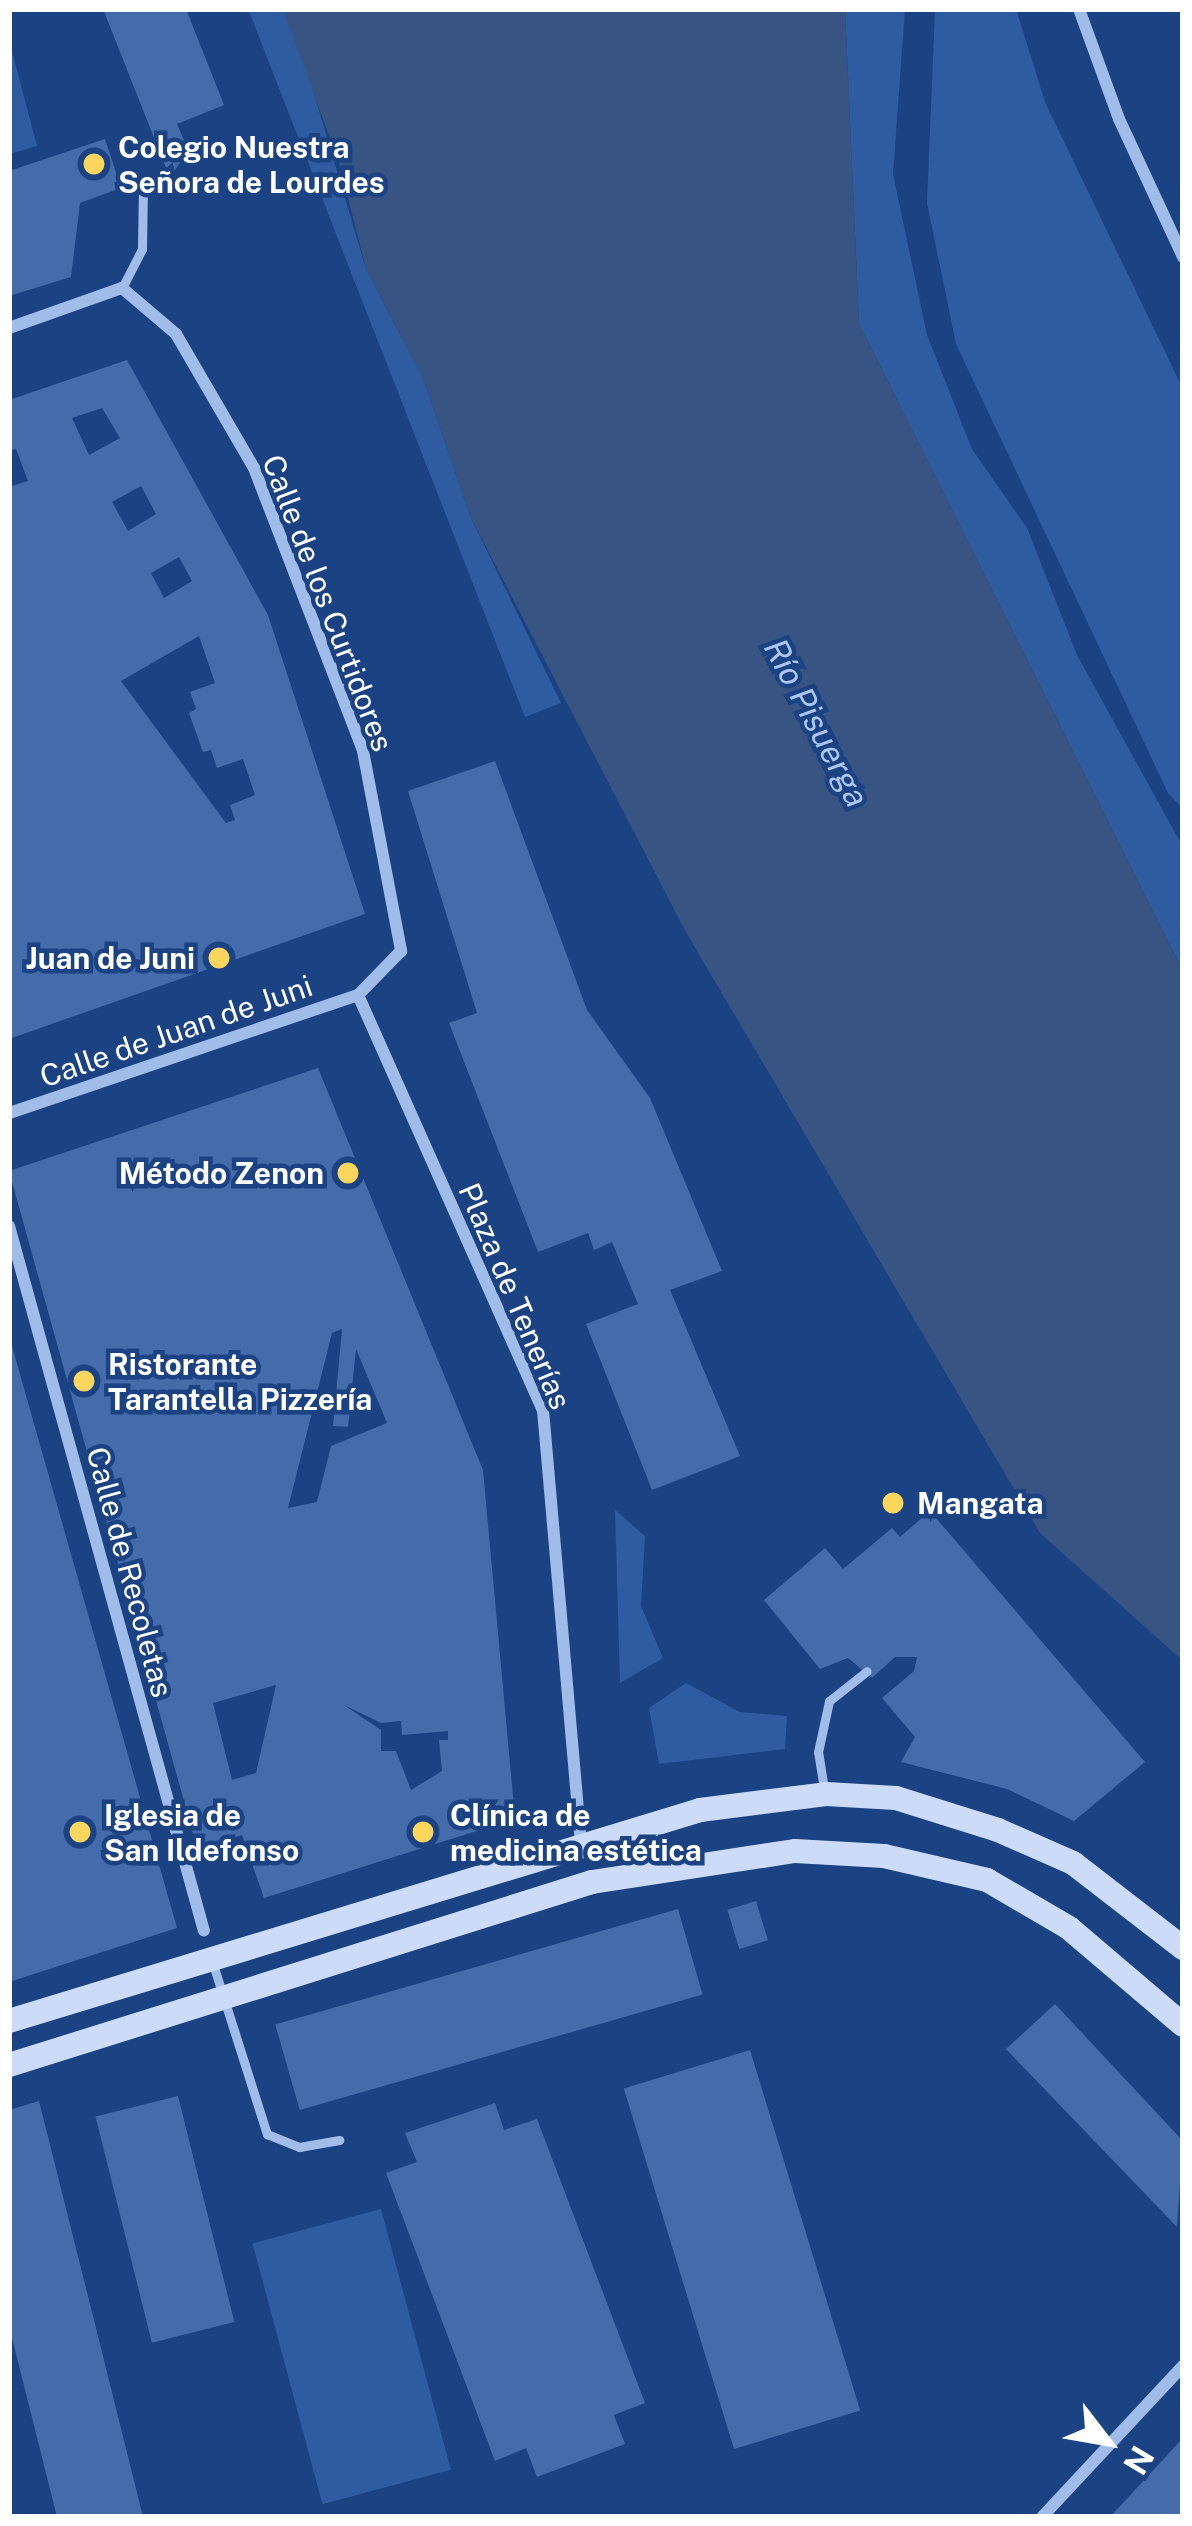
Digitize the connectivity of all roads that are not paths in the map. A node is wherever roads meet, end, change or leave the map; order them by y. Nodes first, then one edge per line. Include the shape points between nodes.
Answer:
1 (1079, 9) edge
2 (143, 184) dead end
3 (1183, 256) edge
4 (122, 287) junction
5 (9, 328) edge
6 (358, 994) junction
7 (9, 1113) edge
8 (9, 1226) edge
9 (867, 1671) dead end
10 (826, 1794) junction
11 (580, 1847) junction
12 (670, 1869) junction
13 (204, 1931) dead end
14 (1183, 1948) edge
15 (212, 1961) junction
16 (223, 1998) junction
17 (9, 2021) edge
18 (1183, 2025) edge
19 (9, 2065) edge
20 (339, 2140) dead end
21 (1183, 2366) edge
22 (1042, 2517) edge

1 - 3 street
2 - 4 lane via 142,249
4 - 5 street
4 - 6 street, Calle de los Curtidores via 176,334 254,468 363,751 401,951
6 - 7 street, Calle de Juan de Juni
6 - 11 street, Plaza de Tenerías via 543,1410
8 - 13 street, Calle de Recoletas
9 - 10 lane via 829,1701 818,1752
10 - 11 main road via 700,1810
10 - 14 main road via 896,1798 998,1830 1073,1863
11 - 12 street
11 - 15 main road
12 - 16 main road via 592,1882
12 - 18 main road via 827,1851 967,1873 1069,1928
15 - 16 lane
15 - 17 main road
16 - 19 main road
16 - 20 lane via 267,2134 299,2147
21 - 22 street

